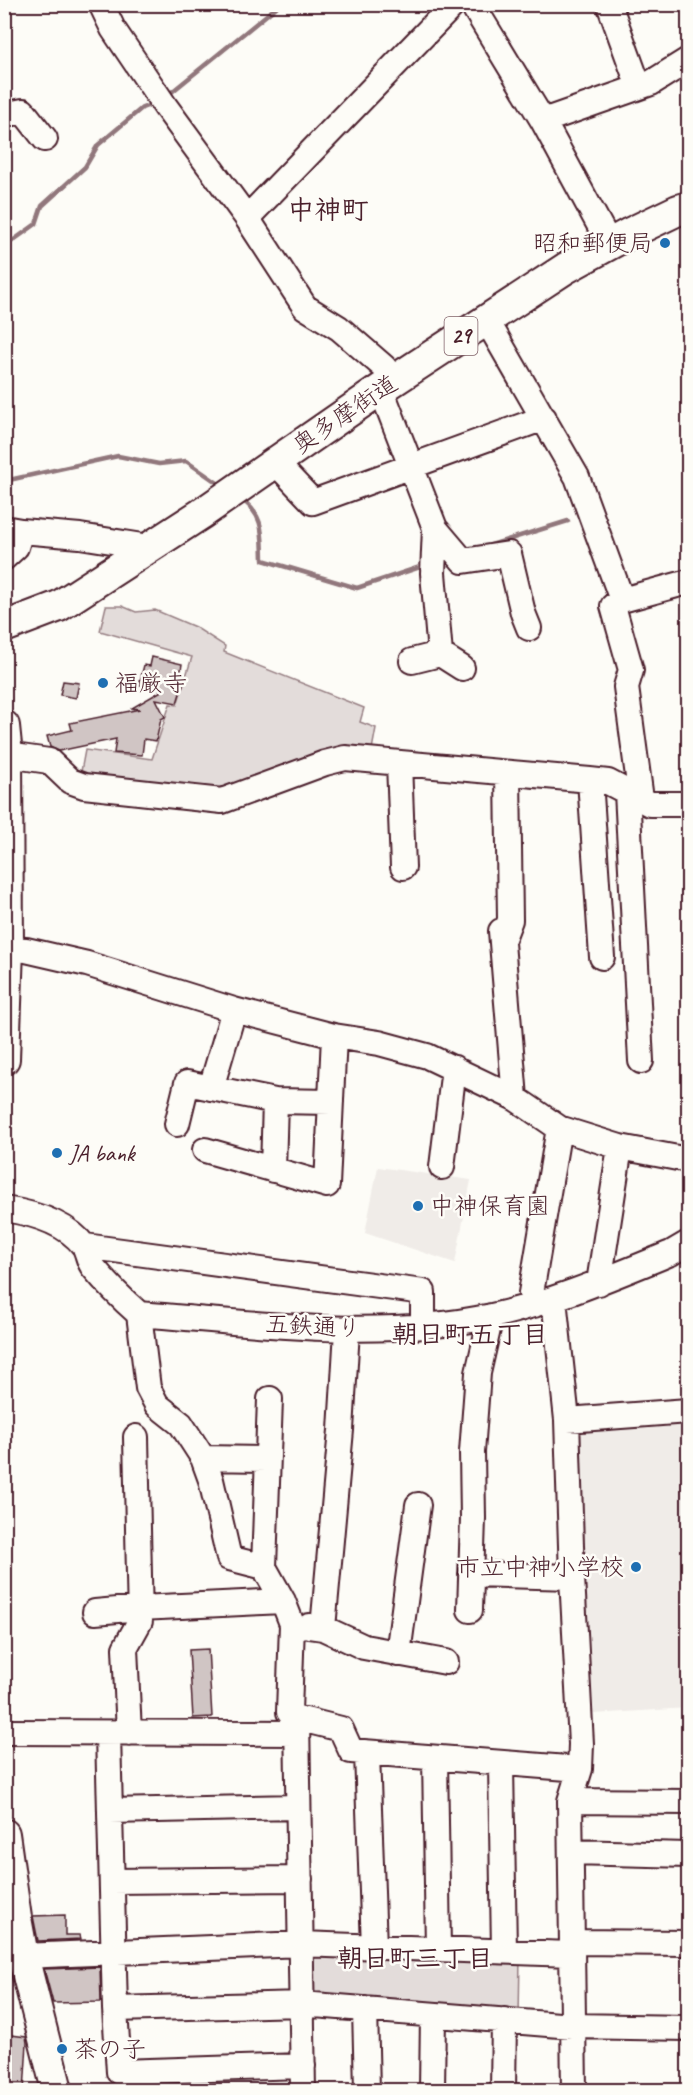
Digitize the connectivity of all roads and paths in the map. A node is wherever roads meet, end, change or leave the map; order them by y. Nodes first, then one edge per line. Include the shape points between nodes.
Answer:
1 (102, 4) edge
2 (454, 4) edge
3 (472, 4) edge
4 (609, 4) edge
5 (688, 60) edge
6 (639, 87) junction
7 (4, 115) edge
8 (543, 121) junction
9 (33, 132) dead end
10 (688, 207) edge
11 (247, 218) junction
12 (609, 243) junction
13 (486, 319) junction
14 (388, 385) junction
15 (544, 418) junction
16 (275, 462) junction
17 (411, 466) junction
18 (435, 528) junction
19 (13, 530) edge
20 (149, 547) junction
21 (4, 558) edge
22 (688, 582) edge
23 (622, 600) junction
24 (4, 627) edge
25 (529, 628) dead end
26 (440, 654) junction
27 (412, 661) dead end
28 (462, 668) dead end
29 (6, 740) edge
30 (399, 763) junction
31 (508, 773) junction
32 (590, 780) junction
33 (634, 795) junction
34 (688, 804) edge
35 (403, 867) dead end
36 (6, 871) edge
37 (7, 938) edge
38 (602, 957) dead end
39 (234, 1010) junction
40 (334, 1035) junction
41 (4, 1059) edge
42 (641, 1061) dead end
43 (454, 1068) junction
44 (211, 1088) junction
45 (514, 1098) junction
46 (275, 1101) junction
47 (331, 1102) junction
48 (173, 1113) dead end
49 (559, 1128) junction
50 (620, 1147) junction
51 (206, 1150) dead end
52 (688, 1160) edge
53 (442, 1167) dead end
54 (273, 1170) junction
55 (4, 1209) edge
56 (688, 1243) edge
57 (85, 1246) junction
58 (599, 1283) junction
59 (544, 1302) junction
60 (139, 1314) junction
61 (491, 1316) junction
62 (423, 1326) junction
63 (347, 1330) junction
64 (270, 1399) dead end
65 (688, 1411) edge
66 (567, 1420) junction
67 (136, 1437) dead end
68 (203, 1458) junction
69 (267, 1459) junction
70 (418, 1505) dead end
71 (264, 1567) junction
72 (471, 1574) junction
73 (572, 1577) junction
74 (283, 1601) junction
75 (140, 1608) junction
76 (470, 1610) dead end
77 (95, 1612) dead end
78 (292, 1624) junction
79 (323, 1628) junction
80 (398, 1654) junction
81 (446, 1662) dead end
82 (297, 1726) junction
83 (4, 1732) edge
84 (118, 1733) junction
85 (368, 1754) junction
86 (435, 1758) junction
87 (501, 1764) junction
88 (580, 1768) junction
89 (570, 1801) junction
90 (688, 1803) edge
91 (298, 1807) junction
92 (110, 1811) junction
93 (4, 1834) edge
94 (571, 1852) junction
95 (688, 1855) edge
96 (300, 1879) junction
97 (112, 1881) junction
98 (688, 1943) edge
99 (301, 1944) junction
100 (374, 1947) junction
101 (572, 1948) junction
102 (438, 1949) junction
103 (504, 1951) junction
104 (114, 1952) junction
105 (23, 1956) junction
106 (302, 2004) junction
107 (115, 2009) junction
108 (365, 2009) junction
109 (433, 2014) junction
110 (504, 2020) junction
111 (572, 2026) junction
112 (688, 2028) edge
113 (303, 2066) junction
114 (151, 2081) edge
115 (57, 2091) edge
116 (303, 2091) edge
117 (367, 2091) edge
118 (432, 2091) edge
119 (503, 2091) edge
120 (574, 2091) edge

1 - 11 street via 113,29
2 - 11 street
3 - 8 street
4 - 6 street
5 - 6 street
6 - 8 street
7 - 9 street via 23,111
8 - 12 street
10 - 12 main road, 奥多摩街道 / 29
11 - 14 street via 305,307 339,328 384,367
12 - 13 main road, 奥多摩街道 / 29
13 - 14 main road, 奥多摩街道 / 29
13 - 15 street
14 - 16 main road, 奥多摩街道 / 29
14 - 17 street
15 - 17 street
15 - 23 street via 577,477
16 - 17 street via 313,502
16 - 20 main road, 奥多摩街道 / 29
17 - 18 street
18 - 25 street via 463,561 509,554
18 - 26 street via 432,573
19 - 20 street
19 - 21 street via 16,547
20 - 24 main road, 奥多摩街道 / 29 via 59,606
22 - 23 street
23 - 33 street via 613,606 631,670 626,687
26 - 27 street
26 - 28 street
29 - 30 street via 49,761 69,781 84,786 222,801 345,758
29 - 36 main road
30 - 31 street
30 - 35 street
31 - 32 street
31 - 45 street via 510,920 501,936
32 - 33 street via 608,782
32 - 38 street
33 - 34 street via 650,804
33 - 42 street
36 - 37 main road
37 - 39 street via 26,950 87,964
37 - 41 main road
39 - 40 street
39 - 44 street
40 - 43 street via 379,1042
40 - 47 street
43 - 45 street
43 - 53 street
44 - 46 street
44 - 48 street via 187,1083
45 - 49 street
46 - 47 street
46 - 54 street
47 - 54 street via 327,1185
49 - 50 street
49 - 59 street via 531,1293
50 - 52 street
50 - 58 street
51 - 54 street
55 - 57 street via 26,1212 62,1226
56 - 58 street, 五鉄通り
57 - 60 street via 91,1264
57 - 62 street via 423,1292
58 - 59 street, 五鉄通り
59 - 61 street, 五鉄通り
59 - 66 street
60 - 63 street, 五鉄通り
60 - 68 street via 148,1388 158,1405 181,1424
61 - 62 street, 五鉄通り
61 - 72 street via 478,1373 472,1452
62 - 63 street, 五鉄通り
63 - 79 street
64 - 69 street
65 - 66 street
66 - 73 street
67 - 75 street
68 - 69 street
68 - 71 street via 229,1558
69 - 71 street
70 - 80 street
71 - 74 street
72 - 73 street
72 - 76 street
73 - 88 street
74 - 75 street
74 - 78 street
75 - 77 street
75 - 84 street via 140,1621 125,1648
78 - 79 street
78 - 82 street via 289,1712
79 - 80 street via 364,1647
80 - 81 street
82 - 84 street
82 - 85 street via 341,1729 351,1751
82 - 91 street
83 - 84 street
84 - 92 street
85 - 86 street
85 - 100 street
86 - 87 street
86 - 102 street
87 - 88 street
87 - 103 street
88 - 89 street
89 - 90 street
89 - 94 street
91 - 92 street
91 - 96 street
92 - 97 street
93 - 105 main road
94 - 95 street
94 - 101 street
96 - 97 street
96 - 99 street
97 - 104 street
98 - 101 street
99 - 100 street
99 - 104 street
99 - 106 street
100 - 102 street
101 - 103 street
101 - 111 street
102 - 103 street
104 - 105 street
104 - 107 street
105 - 115 main road
106 - 107 street
106 - 108 street
106 - 113 street
107 - 114 street via 119,2072
108 - 109 street
108 - 117 street
109 - 110 street
109 - 118 street
110 - 111 street
110 - 119 street
111 - 112 street
111 - 120 street
113 - 114 street
113 - 116 street

